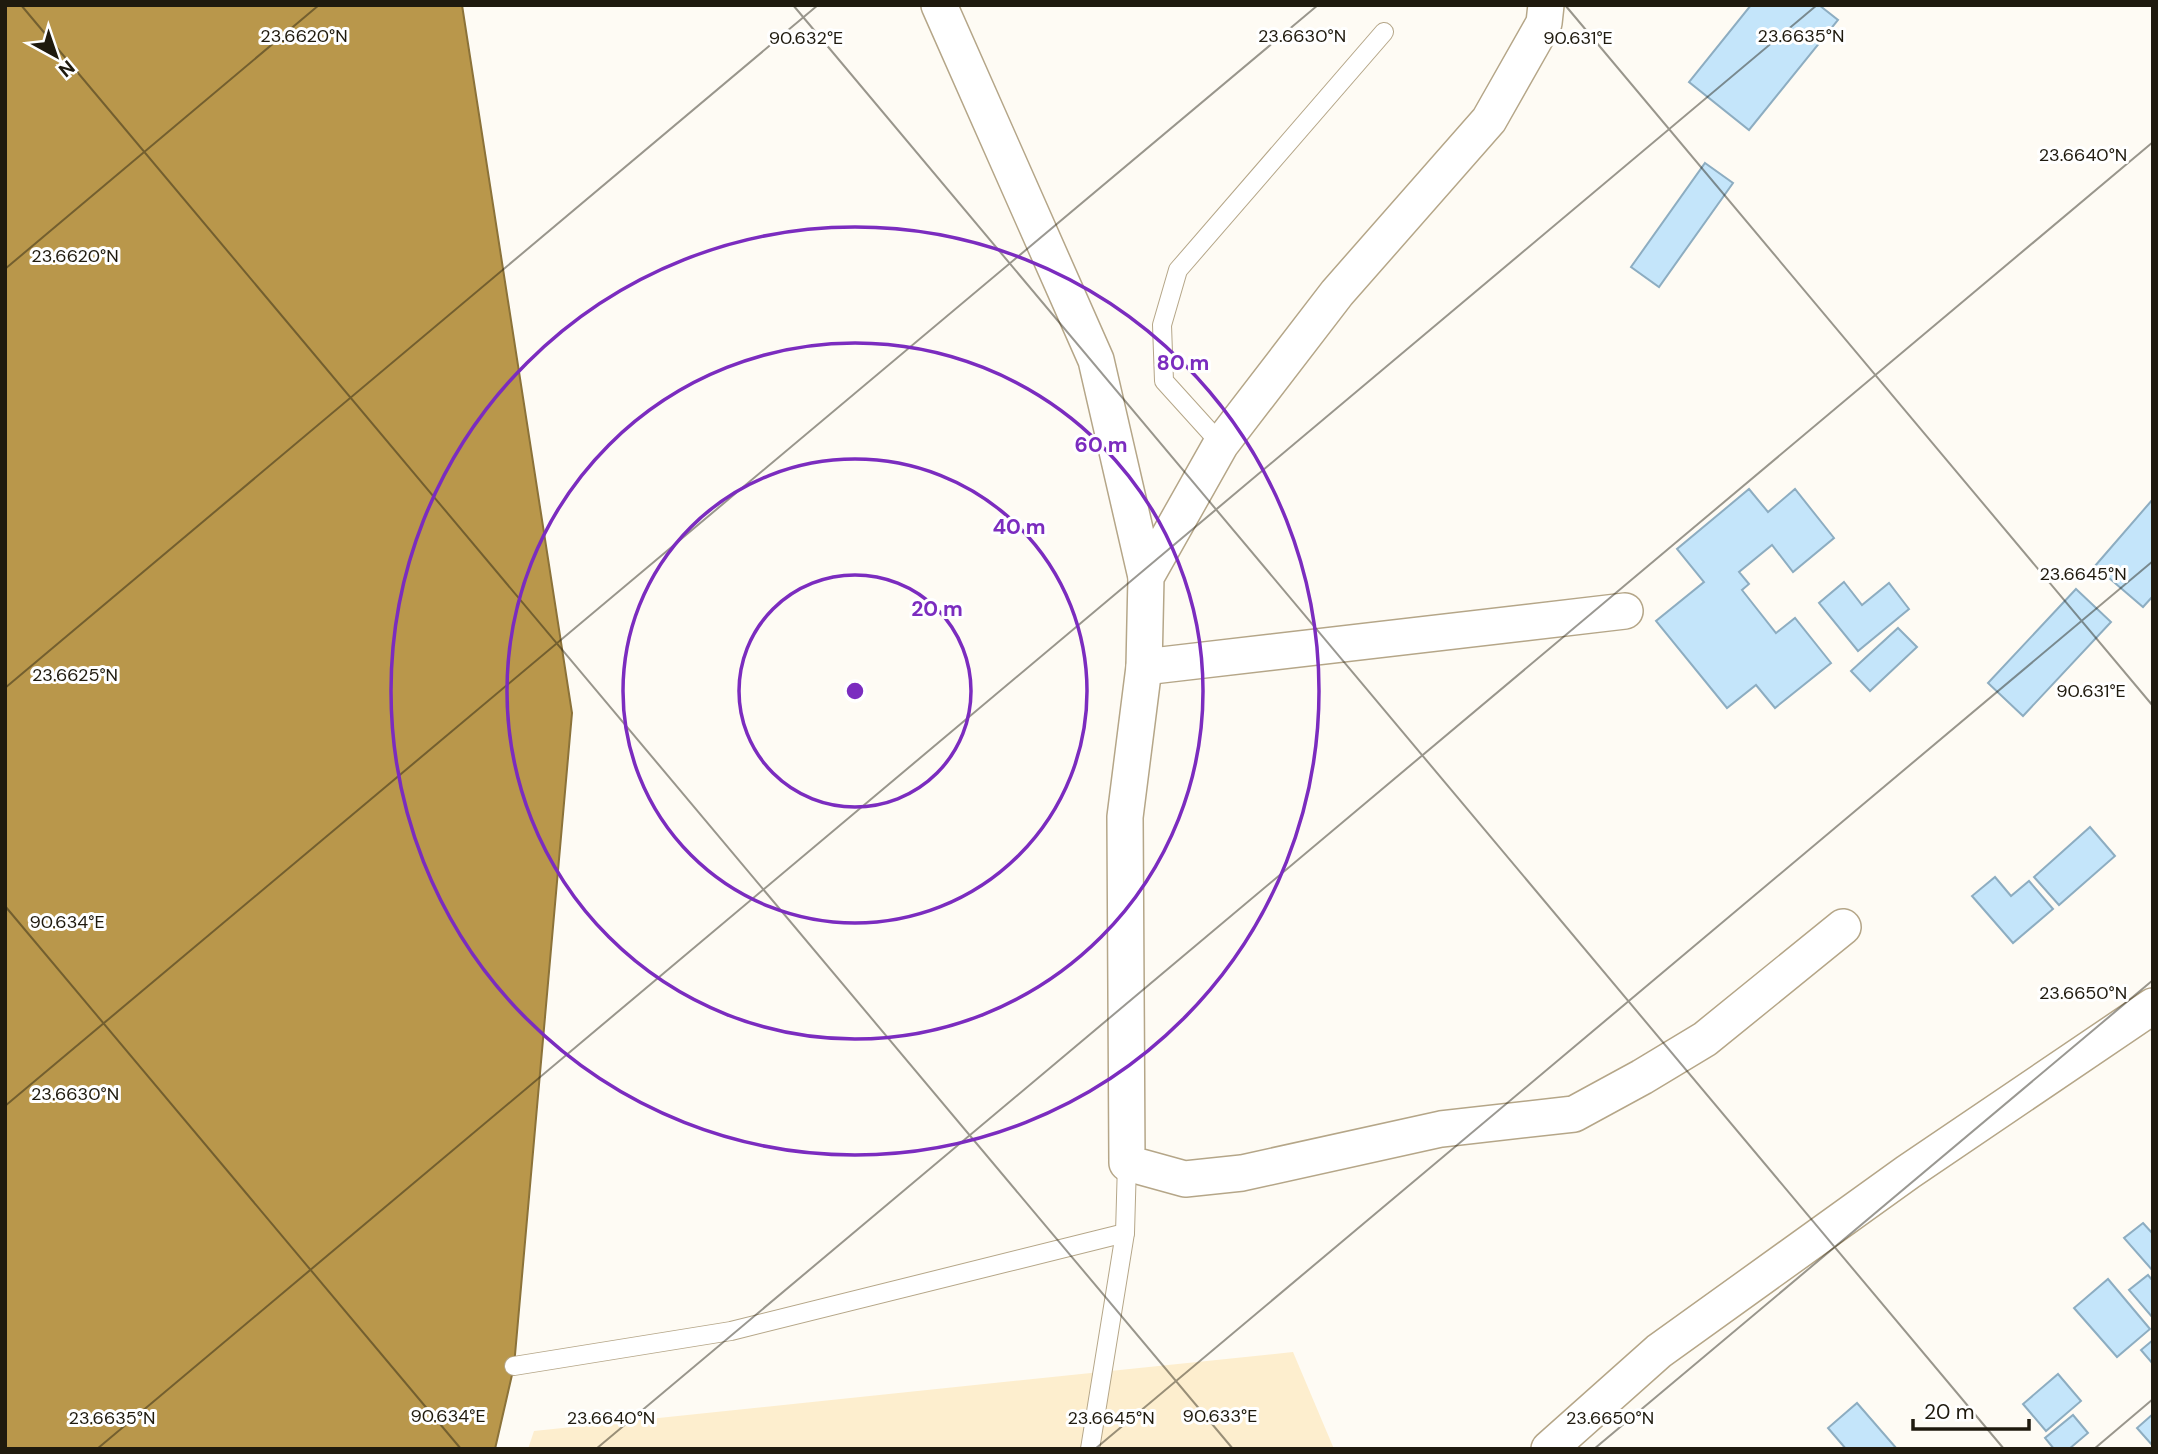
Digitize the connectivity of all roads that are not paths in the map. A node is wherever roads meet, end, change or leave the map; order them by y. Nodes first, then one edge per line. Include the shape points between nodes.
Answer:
1 (939, 5) edge
2 (1546, 5) edge
3 (1384, 32) dead end
4 (1221, 444) junction
5 (1146, 577) junction
6 (1625, 611) dead end
7 (1144, 667) junction
8 (1843, 927) dead end
9 (2153, 1006) edge
10 (1127, 1163) junction
11 (1125, 1233) junction
12 (514, 1366) dead end
13 (1090, 1449) edge
14 (1549, 1449) edge

1 - 5 street via 1096,360
2 - 4 street via 1544,23 1489,120 1337,293
3 - 4 lane via 1178,270 1162,325 1164,381
4 - 5 street
5 - 7 street
6 - 7 street
7 - 10 street via 1125,817
8 - 10 street via 1705,1039 1574,1114 1441,1129 1230,1174 1185,1179
9 - 14 street via 1908,1172 1659,1351
10 - 11 lane
11 - 12 lane via 731,1331
11 - 13 lane

